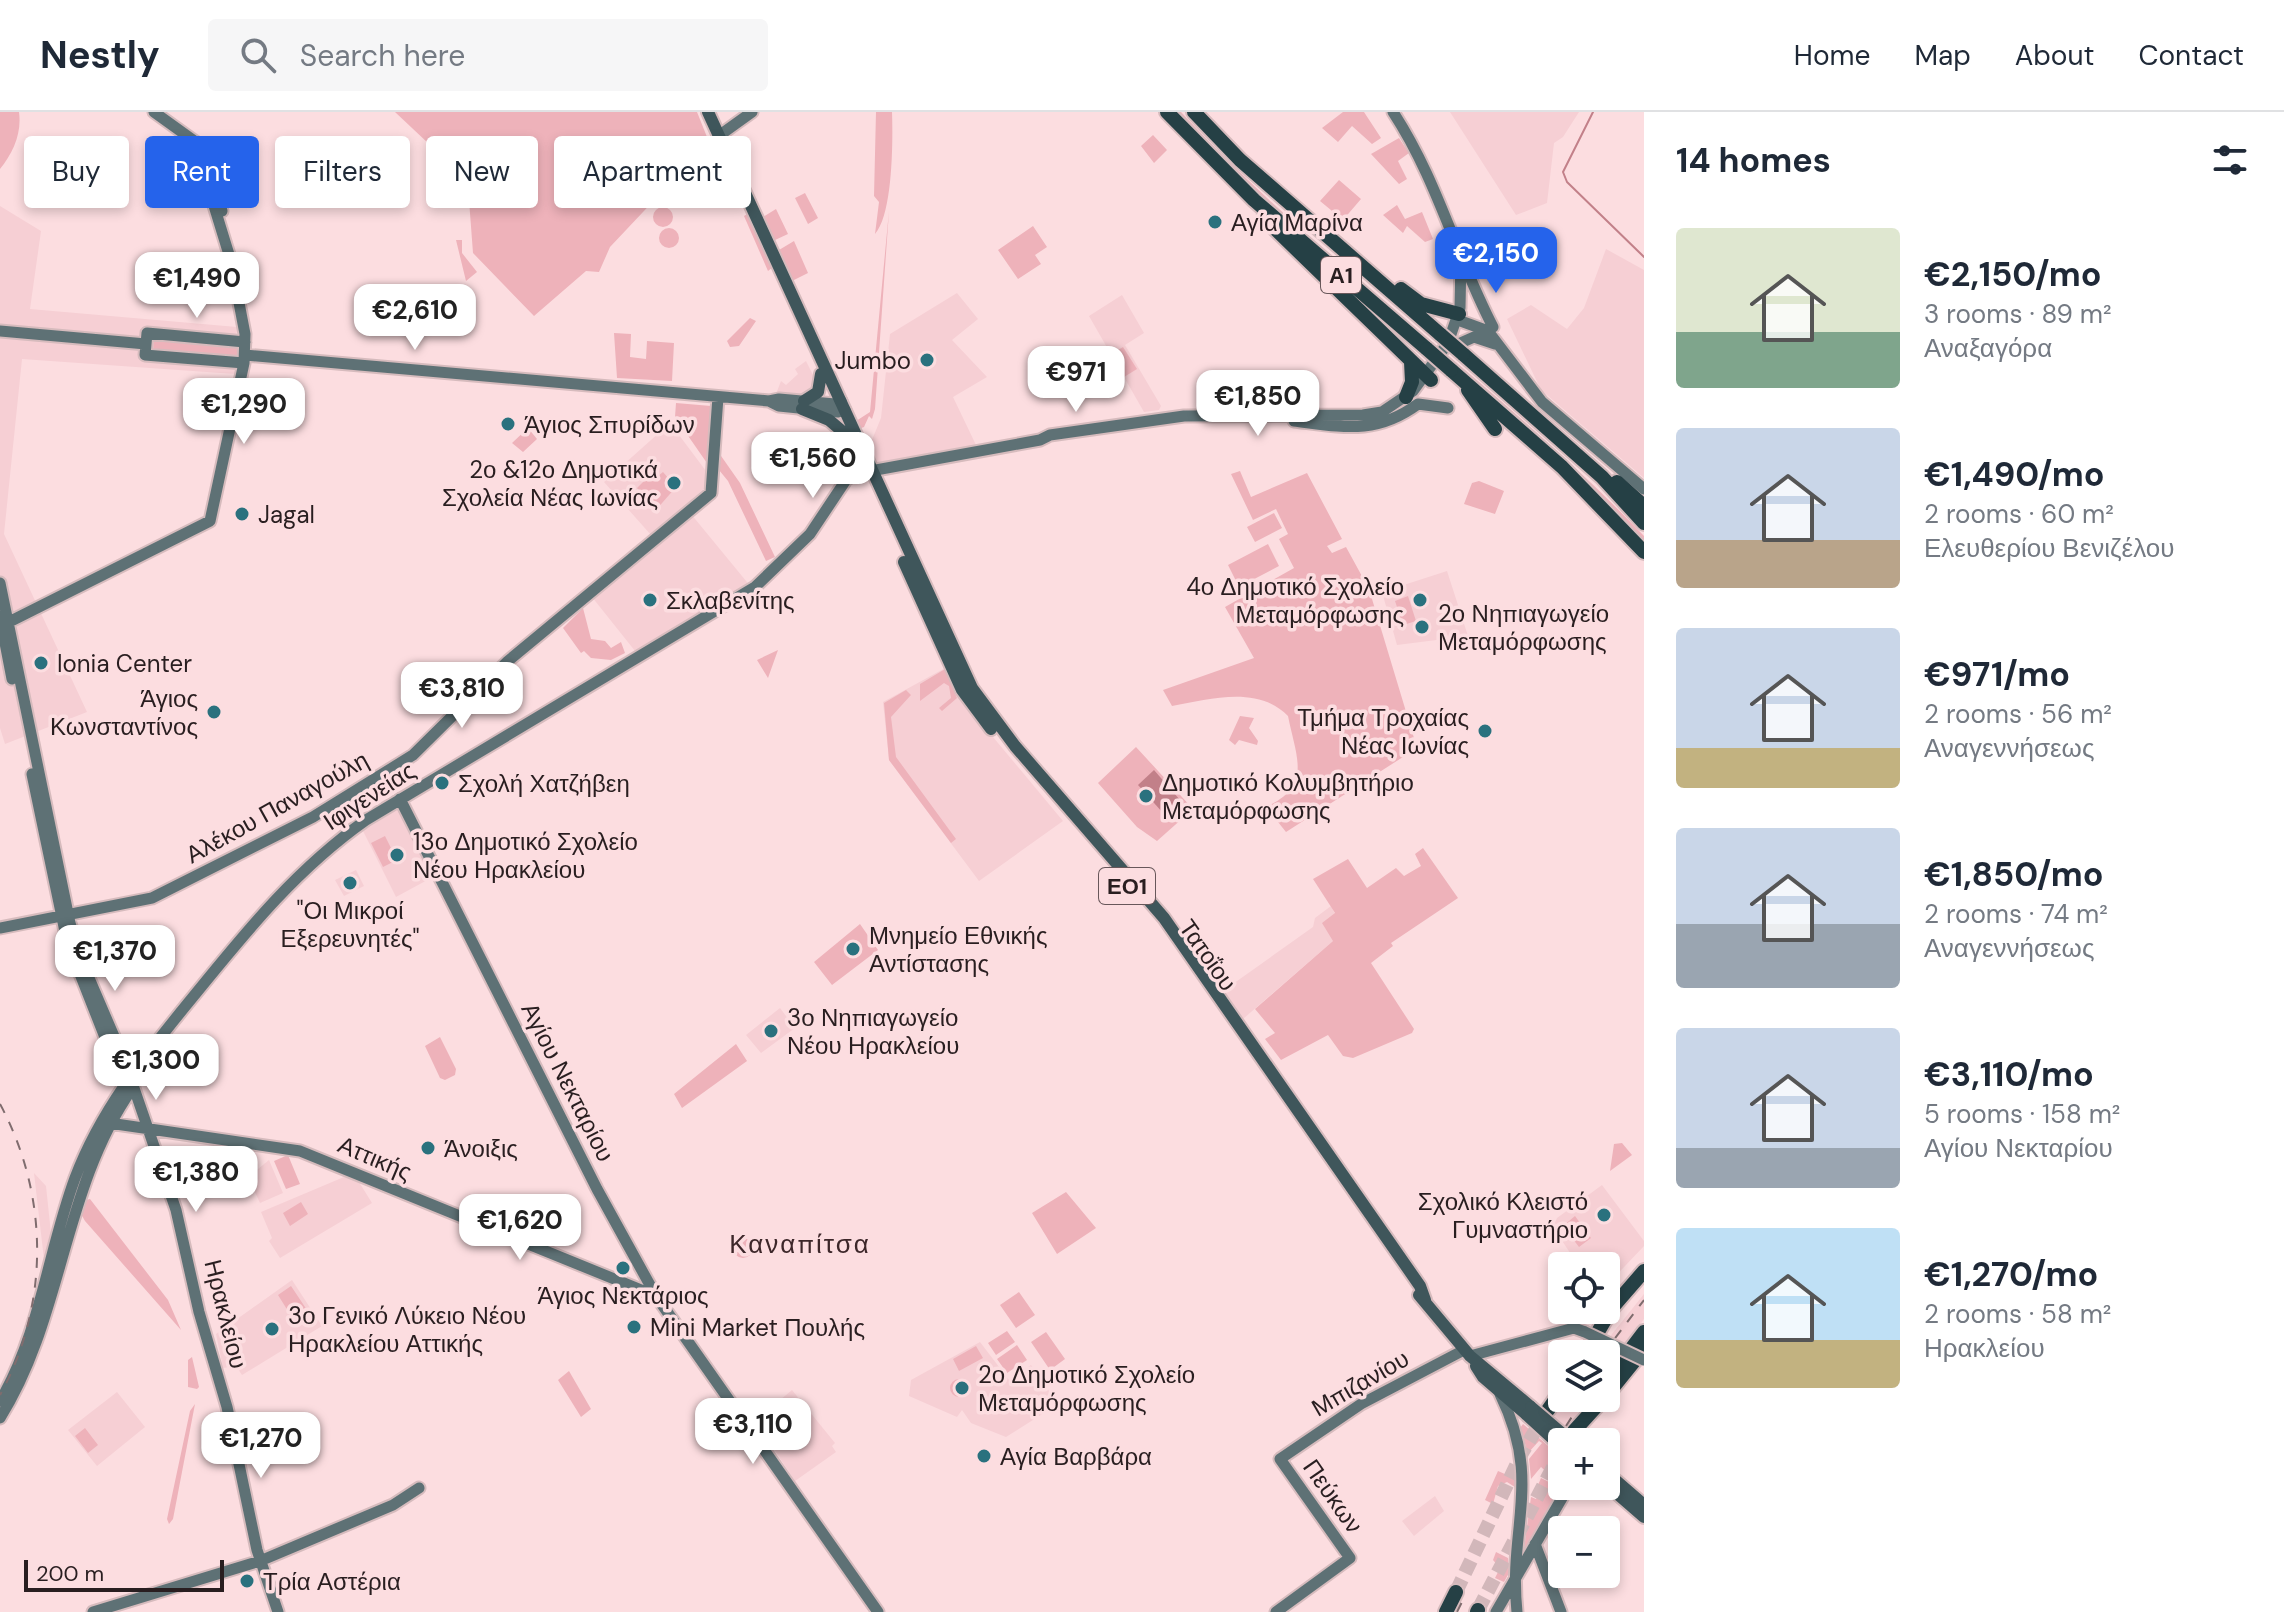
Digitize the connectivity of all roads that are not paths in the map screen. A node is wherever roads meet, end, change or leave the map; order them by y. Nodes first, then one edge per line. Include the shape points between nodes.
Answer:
1 (154, 112) edge
2 (708, 112) edge
3 (752, 112) edge
4 (1167, 112) edge
5 (1194, 112) edge
6 (1393, 112) edge
7 (720, 135) junction
8 (1240, 160) junction
9 (1254, 200) junction
10 (1461, 257) junction
11 (1469, 278) junction
12 (1462, 314) junction
13 (802, 319) junction
14 (1493, 327) junction
15 (0, 331) edge
16 (146, 344) junction
17 (1501, 348) junction
18 (1459, 350) junction
19 (245, 353) junction
20 (1411, 361) junction
21 (1517, 369) junction
22 (821, 374) junction
23 (1456, 374) junction
24 (1428, 378) junction
25 (718, 397) junction
26 (1406, 397) junction
27 (803, 405) junction
28 (840, 407) junction
29 (1448, 408) dead end
30 (1294, 421) junction
31 (1544, 425) junction
32 (1495, 429) dead end
33 (849, 437) junction
34 (1040, 440) junction
35 (868, 471) junction
36 (1644, 489) edge
37 (1644, 506) edge
38 (1644, 523) edge
39 (1642, 552) edge
40 (0, 583) edge
41 (5, 620) edge
42 (400, 799) junction
43 (64, 916) junction
44 (0, 928) edge
45 (130, 1083) junction
46 (109, 1123) junction
47 (149, 1128) junction
48 (1644, 1271) edge
49 (1644, 1282) edge
50 (656, 1296) junction
51 (1644, 1332) edge
52 (1593, 1340) edge
53 (1595, 1340) edge
54 (1644, 1349) edge
55 (1467, 1353) junction
56 (1644, 1360) edge
57 (1620, 1364) edge
58 (1620, 1379) edge
59 (1499, 1392) junction
60 (0, 1401) edge
61 (1529, 1411) junction
62 (1593, 1412) edge
63 (0, 1418) edge
64 (1558, 1428) edge
65 (1580, 1428) edge
66 (1548, 1432) edge
67 (1280, 1459) joint
68 (1620, 1484) edge
69 (419, 1488) dead end
70 (1620, 1496) edge
71 (1561, 1500) edge
72 (1644, 1505) edge
73 (1644, 1517) edge
74 (1535, 1544) junction
75 (260, 1561) junction
76 (237, 1568) junction
77 (265, 1577) junction
78 (1514, 1581) junction
79 (1456, 1592) tunnel mouth
80 (93, 1612) edge
81 (278, 1612) edge
82 (878, 1612) edge
83 (1276, 1612) edge
84 (1446, 1612) edge
85 (1496, 1612) edge
86 (1517, 1612) edge
87 (1561, 1612) edge

1 - 19 street via 195,144 231,261
2 - 7 main road, ΕΟ1
3 - 7 street
4 - 9 highway, Α1
5 - 8 highway, Α1
6 - 10 street via 1422,158
7 - 13 main road, ΕΟ1
8 - 12 highway via 1414,299
8 - 18 highway, Α1, bridge
9 - 20 highway via 1277,233
9 - 23 highway, Α1, bridge
10 - 11 street
10 - 12 street
11 - 12 street
11 - 14 street
12 - 14 street
12 - 17 street via 1488,331
12 - 18 street
12 - 24 street
13 - 22 main road, ΕΟ1
13 - 28 main road, ΕΟ1
14 - 21 street
15 - 16 street
16 - 19 street
16 - 19 street
17 - 18 street via 1477,337 1466,338
17 - 21 street
18 - 24 street
18 - 31 highway, Α1
19 - 25 street
19 - 41 street via 210,521
20 - 24 highway
20 - 26 highway
21 - 36 street via 1542,402
22 - 27 main road via 818,392
22 - 28 main road, ΕΟ1
23 - 32 highway
23 - 39 highway, Α1 via 1562,467
24 - 26 street
24 - 30 street via 1408,401 1375,420
25 - 27 street
25 - 43 street, Αλέκου Παναγούλη via 711,493 504,665 407,759 294,828 182,885 143,901
26 - 34 street via 1369,415 1184,416
27 - 28 street
27 - 33 main road
28 - 33 main road, ΕΟ1
28 - 35 main road, ΕΟ1
29 - 30 street via 1418,404 1374,426
30 - 34 street via 1190,422
31 - 37 highway
31 - 38 highway, Α1
33 - 35 main road, ΕΟ1
34 - 35 street
35 - 42 street, Ιφιγενείας via 846,480 836,506 755,587
35 - 55 main road, Τατοΐου / ΕΟ1 via 967,699 1157,922 1415,1291
40 - 41 street, Ηρακλείου
41 - 43 street, Ηρακλείου
42 - 45 street, Ιφιγενείας via 317,857 272,901
42 - 50 street, Αγίου Νεκταρίου
43 - 44 street, Αλέκου Παναγούλη
43 - 45 street, Ηρακλείου
45 - 46 street
45 - 47 street, Ηρακλείου
45 - 60 street via 99,1120 76,1177 27,1339
46 - 47 street, Αττικής
46 - 63 street via 83,1181 23,1378
47 - 50 street, Αττικής via 300,1151
47 - 75 street, Ηρακλείου via 186,1241
48 - 52 highway
49 - 53 highway
50 - 82 street, Αγίου Νεκταρίου
51 - 57 highway
54 - 58 highway
55 - 56 street, bridge via 1574,1328
55 - 59 main road, ΕΟ1
55 - 61 main road, ΕΟ1
55 - 67 street, Μπιζανίου via 1361,1404
59 - 61 main road, ΕΟ1
59 - 78 street via 1517,1431 1524,1473
61 - 64 main road, ΕΟ1, bridge
61 - 66 main road, ΕΟ1, bridge
62 - 65 highway
67 - 83 street, Πεύκων via 1350,1558
68 - 72 main road
69 - 75 street via 393,1505
70 - 73 main road
71 - 74 street
74 - 78 street
74 - 87 street
75 - 76 street
75 - 77 street, Ηρακλείου
76 - 77 street
76 - 80 street
77 - 81 street, Ηρακλείου
78 - 85 street
78 - 86 street
79 - 84 highway

